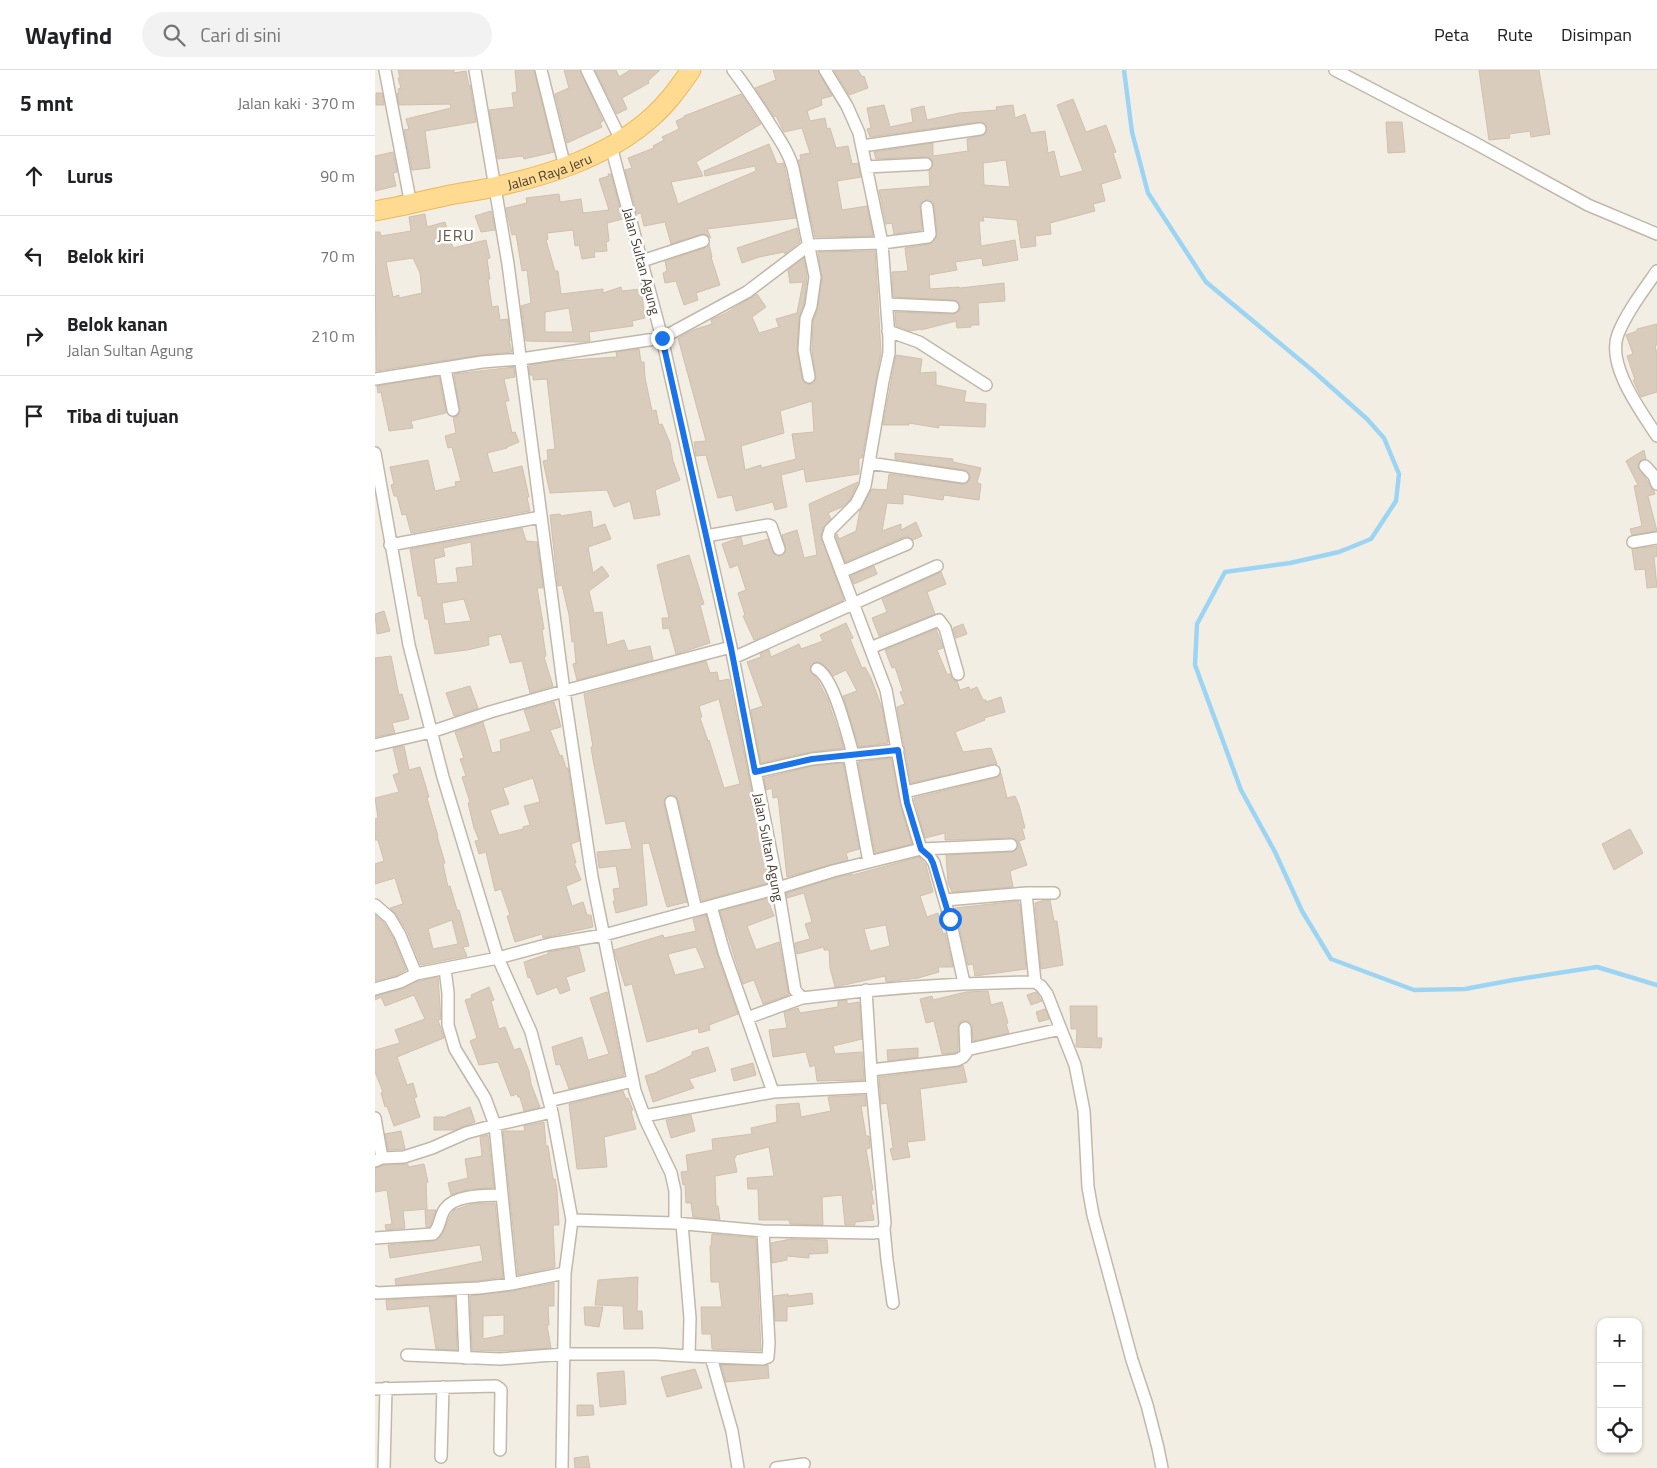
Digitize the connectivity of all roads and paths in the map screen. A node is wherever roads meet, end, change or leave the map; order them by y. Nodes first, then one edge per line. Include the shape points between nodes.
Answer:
1 (385, 70) edge
2 (475, 70) edge
3 (541, 70) edge
4 (587, 70) edge
5 (691, 70) edge
6 (733, 70) edge
7 (825, 70) edge
8 (1335, 70) edge
9 (980, 129) dead end
10 (616, 143) junction
11 (862, 146) junction
12 (926, 164) dead end
13 (565, 167) junction
14 (866, 167) junction
15 (495, 187) junction
16 (411, 205) junction
17 (927, 207) dead end
18 (375, 212) edge
19 (1657, 234) edge
20 (703, 241) dead end
21 (882, 243) junction
22 (809, 246) junction
23 (642, 261) junction
24 (1657, 271) edge
25 (887, 304) junction
26 (953, 307) dead end
27 (889, 335) junction
28 (662, 338) junction
29 (521, 360) junction
30 (445, 368) junction
31 (809, 377) dead end
32 (375, 379) edge
33 (986, 385) dead end
34 (453, 410) dead end
35 (1657, 436) edge
36 (375, 453) edge
37 (869, 463) junction
38 (1645, 466) dead end
39 (963, 477) dead end
40 (1657, 484) edge
41 (541, 517) junction
42 (380, 519) edge
43 (706, 536) junction
44 (1657, 538) edge
45 (1633, 542) dead end
46 (907, 544) dead end
47 (390, 545) junction
48 (779, 549) dead end
49 (937, 566) dead end
50 (841, 572) junction
51 (854, 605) junction
52 (870, 648) junction
53 (732, 653) junction
54 (817, 668) dead end
55 (958, 674) dead end
56 (564, 690) junction
57 (431, 732) junction
58 (375, 745) edge
59 (898, 750) junction
60 (851, 754) junction
61 (994, 771) dead end
62 (755, 772) junction
63 (905, 792) junction
64 (671, 802) dead end
65 (1011, 845) dead end
66 (921, 849) junction
67 (869, 862) junction
68 (777, 888) junction
69 (1026, 893) junction
70 (1054, 893) dead end
71 (945, 900) junction
72 (375, 905) edge
73 (711, 906) junction
74 (696, 910) junction
75 (604, 935) junction
76 (498, 958) junction
77 (445, 969) junction
78 (416, 974) junction
79 (1035, 982) junction
80 (964, 983) junction
81 (375, 989) edge
82 (866, 990) junction
83 (802, 998) junction
84 (747, 1018) junction
85 (965, 1028) dead end
86 (1061, 1030) junction
87 (966, 1050) junction
88 (871, 1070) junction
89 (633, 1081) junction
90 (872, 1087) junction
91 (773, 1092) junction
92 (551, 1107) junction
93 (644, 1116) junction
94 (375, 1118) edge
95 (495, 1125) junction
96 (379, 1160) edge
97 (501, 1195) junction
98 (572, 1220) junction
99 (679, 1224) junction
100 (884, 1229) junction
101 (763, 1231) junction
102 (375, 1238) edge
103 (565, 1273) junction
104 (511, 1284) junction
105 (462, 1288) junction
106 (375, 1292) edge
107 (893, 1303) dead end
108 (565, 1354) junction
109 (407, 1355) dead end
110 (689, 1356) junction
111 (711, 1357) junction
112 (465, 1358) junction
113 (443, 1387) junction
114 (380, 1389) edge
115 (500, 1450) dead end
116 (441, 1458) dead end
117 (805, 1464) dead end
118 (385, 1468) edge
119 (562, 1468) edge
120 (738, 1468) edge
121 (776, 1468) edge
122 (1162, 1468) edge

1 - 16 street
2 - 15 street
3 - 13 street
4 - 10 street, Jalan Sultan Agung
5 - 10 main road, Jalan Raya Jeru via 659,111
6 - 22 street via 749,90 790,158
7 - 11 street via 855,122
8 - 19 street via 1587,205
9 - 11 street
10 - 13 main road, Jalan Raya Jeru
10 - 23 street, Jalan Sultan Agung
11 - 14 street
12 - 14 street
13 - 15 main road, Jalan Raya Jeru
14 - 21 street
15 - 16 main road, Jalan Raya Jeru
15 - 29 street
16 - 18 main road, Jalan Raya Jeru
17 - 21 street via 928,237
20 - 23 street
21 - 22 street
21 - 25 street
22 - 28 street via 747,292
22 - 31 street via 815,277 804,350
23 - 28 street, Jalan Sultan Agung
24 - 35 street via 1632,308 1615,348 1619,370
25 - 26 street
25 - 27 street
27 - 33 street via 919,342
27 - 37 street via 889,353
28 - 29 street
28 - 43 street, Jalan Sultan Agung
29 - 30 street
29 - 41 street
30 - 32 street
30 - 34 street
36 - 42 street
37 - 39 street
37 - 50 street via 865,486 856,504 829,530
38 - 40 street
41 - 47 street
41 - 56 street
42 - 47 street
43 - 48 street via 768,525 774,532
43 - 53 street, Jalan Sultan Agung
44 - 45 street
46 - 50 street
47 - 57 street via 409,646
49 - 51 street
50 - 51 street
51 - 52 street
51 - 53 street
52 - 55 street via 939,620 945,628
52 - 59 street via 886,690
53 - 56 street
53 - 62 street, Jalan Sultan Agung
54 - 60 street via 826,677 832,692
56 - 57 street
56 - 75 street
57 - 58 street
57 - 76 street
59 - 60 street
59 - 63 street
60 - 62 street
60 - 67 street
61 - 63 street
62 - 68 street, Jalan Sultan Agung
63 - 66 street
64 - 74 street
65 - 66 street
66 - 67 street
66 - 71 street via 933,863
67 - 68 street
68 - 73 street
68 - 83 street, Jalan Sultan Agung via 795,990
69 - 70 street
69 - 71 street
69 - 79 street
71 - 80 street
72 - 78 street via 390,918
73 - 74 street
73 - 84 street
74 - 75 street
75 - 76 street via 550,944
75 - 89 street
76 - 77 street
76 - 92 street via 531,1032
77 - 78 street
77 - 95 street via 449,994 448,1025 455,1049 485,1098
78 - 81 street
79 - 80 street
79 - 86 street via 1047,994
80 - 82 street
82 - 83 street
82 - 88 street
83 - 84 street
84 - 91 street
85 - 87 street
86 - 87 street
86 - 122 street via 1075,1065 1083,1111 1093,1215
87 - 88 street via 957,1060
88 - 90 street
89 - 92 street
89 - 93 street
90 - 91 street
90 - 100 street
91 - 93 street
92 - 95 street
92 - 98 street
93 - 99 street via 671,1173
94 - 96 street
95 - 96 street via 404,1157
95 - 97 street
97 - 102 street via 470,1197 450,1204 444,1209 433,1234
97 - 104 street
98 - 99 street
98 - 103 street
99 - 101 street
99 - 110 street via 691,1318
100 - 101 street via 873,1233
100 - 107 street
101 - 111 street via 767,1357
103 - 104 street
103 - 108 street
104 - 105 street
105 - 106 street
105 - 112 street
108 - 110 street
108 - 112 street
108 - 119 street
109 - 112 street
110 - 111 street
111 - 120 street via 732,1432
113 - 114 street
113 - 115 street via 499,1388
113 - 116 street
114 - 118 street
117 - 121 street

